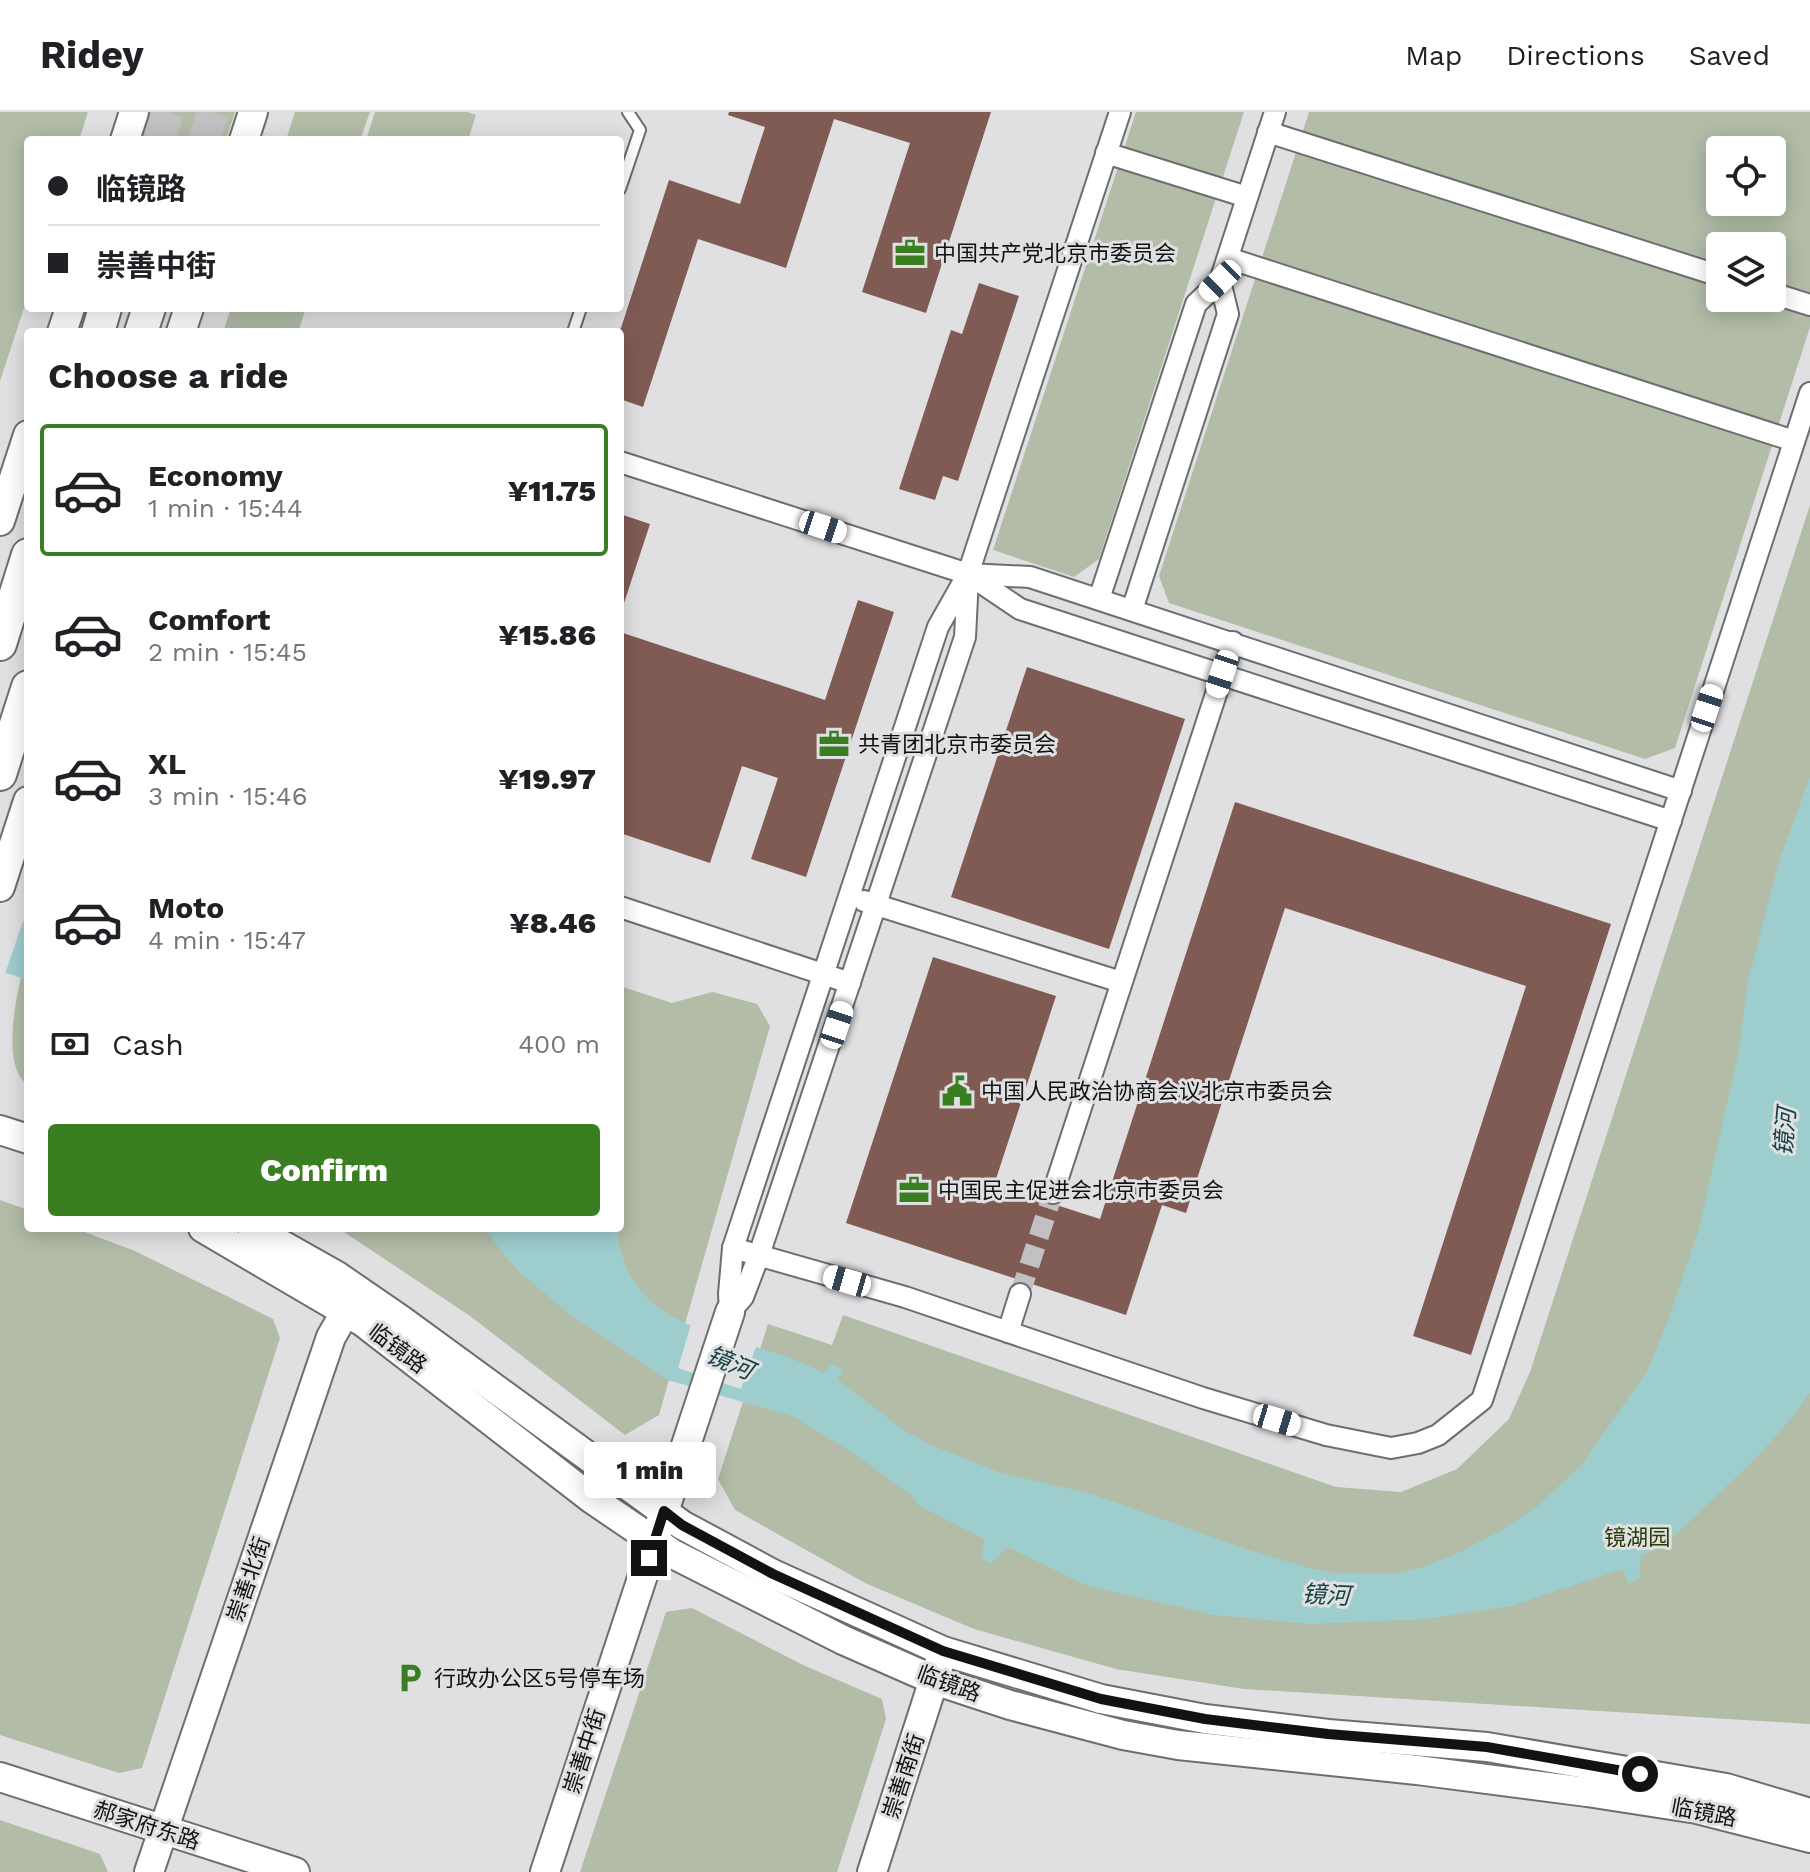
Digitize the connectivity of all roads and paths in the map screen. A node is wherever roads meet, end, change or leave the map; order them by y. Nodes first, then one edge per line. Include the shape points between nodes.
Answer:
1 (134, 112) edge
2 (253, 112) edge
3 (628, 112) edge
4 (1120, 112) edge
5 (1275, 112) edge
6 (1268, 132) junction
7 (126, 136) edge
8 (245, 136) edge
9 (1106, 153) junction
10 (624, 177) edge
11 (1247, 197) junction
12 (1228, 258) junction
13 (1706, 272) edge
14 (1220, 281) junction
15 (1786, 297) edge
16 (1810, 305) edge
17 (1810, 393) edge
18 (1794, 441) junction
19 (24, 442) edge
20 (624, 463) edge
21 (8, 468) edge
22 (0, 521) edge
23 (24, 568) edge
24 (968, 574) junction
25 (1099, 599) junction
26 (1132, 610) junction
27 (1233, 642) junction
28 (0, 644) edge
29 (1222, 674) junction
30 (24, 699) edge
31 (0, 774) edge
32 (1681, 791) junction
33 (24, 813) edge
34 (1671, 821) junction
35 (1, 884) edge
36 (849, 896) junction
37 (876, 904) junction
38 (624, 908) edge
39 (823, 974) junction
40 (1121, 982) junction
41 (850, 983) junction
42 (0, 1130) edge
43 (24, 1138) edge
44 (0, 1149) edge
45 (24, 1157) edge
46 (1053, 1193) tunnel mouth
47 (211, 1232) edge
48 (258, 1232) edge
49 (733, 1248) junction
50 (759, 1255) junction
51 (1020, 1294) tunnel mouth
52 (352, 1300) junction
53 (730, 1312) junction
54 (1008, 1332) junction
55 (664, 1511) junction
56 (656, 1540) junction
57 (943, 1651) junction
58 (934, 1680) junction
59 (0, 1777) edge
60 (1810, 1813) edge
61 (163, 1831) junction
62 (1810, 1838) edge
63 (149, 1872) edge
64 (295, 1872) edge
65 (545, 1872) edge
66 (872, 1872) edge

1 - 7 street
2 - 8 street
3 - 10 lane via 640,130
4 - 9 street
5 - 6 street
6 - 11 street
6 - 13 street
9 - 11 street
9 - 24 street
11 - 12 street
12 - 14 street
12 - 18 street
14 - 25 street via 1196,304
14 - 26 street via 1228,314
15 - 16 street
17 - 18 street
18 - 32 street
19 - 21 street
20 - 24 street
21 - 22 street
23 - 28 main road
24 - 25 street via 1030,577
24 - 29 street via 1020,609
24 - 36 street via 938,627
24 - 37 street via 965,637
25 - 26 street
26 - 27 street
27 - 29 street
27 - 32 street
29 - 34 street
29 - 40 street
30 - 31 main road
32 - 34 street
33 - 35 street
34 - 54 street via 1482,1400 1438,1435 1391,1448 1326,1435
36 - 37 street
36 - 39 street
37 - 40 street
37 - 41 street
38 - 39 street
39 - 41 street
39 - 49 street
40 - 46 street
41 - 50 street
42 - 43 street
44 - 45 street
47 - 52 street, 临镜路
48 - 52 street, 临镜路
49 - 50 street
49 - 53 street
50 - 53 street via 743,1297
50 - 54 street
51 - 54 street
52 - 55 street, 临镜路 via 457,1359
52 - 56 street, 临镜路 via 418,1362 592,1499
52 - 61 street, 崇善北街 via 331,1337
53 - 55 street, 崇善中街
55 - 56 street, 崇善中街
55 - 57 street, 临镜路 via 773,1574
56 - 58 street, 临镜路 via 673,1554 843,1640
56 - 65 street, 崇善中街
57 - 58 street, 崇善南街
57 - 60 street, 临镜路 via 1101,1699 1205,1719 1487,1747 1726,1788
58 - 62 street, 临镜路 via 1150,1740 1587,1792 1697,1809
58 - 66 street, 崇善南街
59 - 61 street, 郝家府东路
61 - 63 street, 崇善北街
61 - 64 street, 郝家府东路

